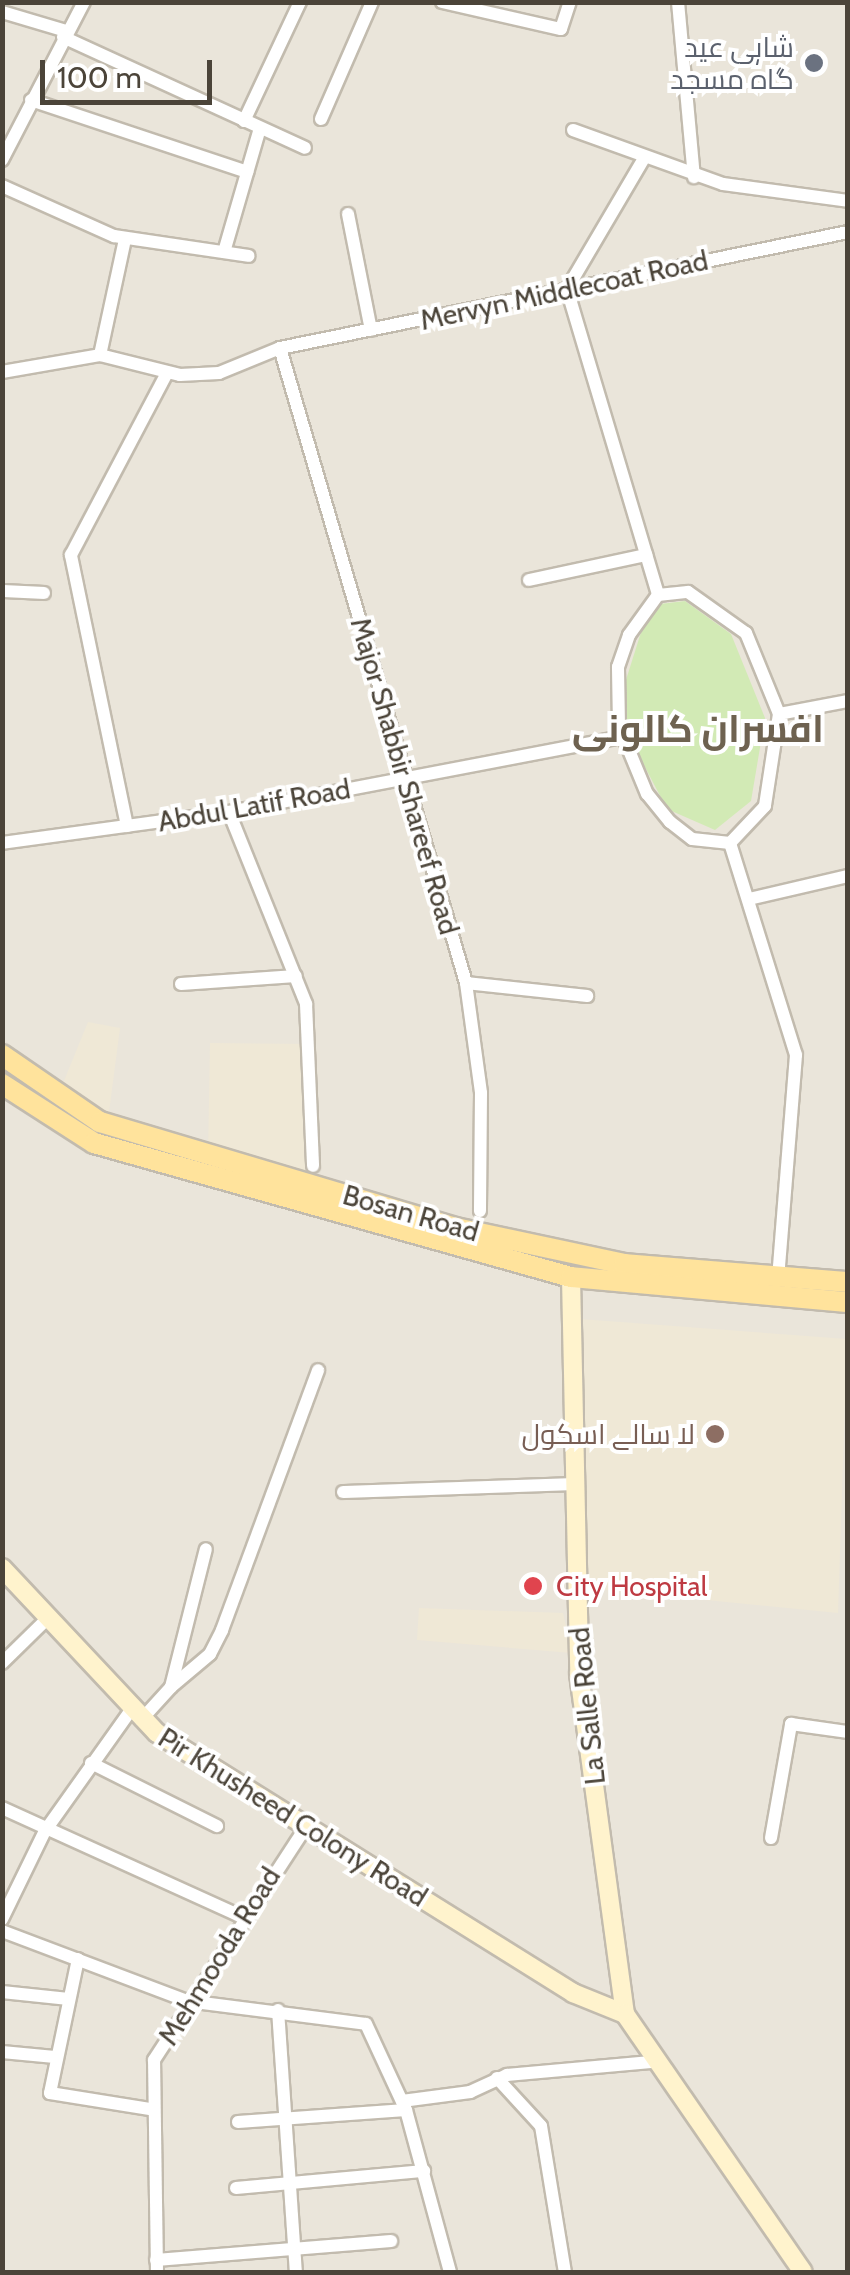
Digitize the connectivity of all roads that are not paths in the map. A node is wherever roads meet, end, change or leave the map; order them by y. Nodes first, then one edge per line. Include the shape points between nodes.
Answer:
1 (84, 2) edge
2 (300, 2) edge
3 (372, 2) edge
4 (442, 2) edge
5 (570, 2) edge
6 (678, 2) edge
7 (2, 12) edge
8 (64, 34) junction
9 (31, 100) junction
10 (321, 119) dead end
11 (244, 121) junction
12 (260, 128) junction
13 (573, 130) dead end
14 (305, 148) dead end
15 (4, 155) edge
16 (643, 160) junction
17 (248, 172) junction
18 (694, 176) junction
19 (2, 186) edge
20 (848, 201) edge
21 (348, 214) dead end
22 (848, 232) edge
23 (125, 239) junction
24 (224, 252) junction
25 (249, 256) dead end
26 (567, 289) junction
27 (370, 330) junction
28 (280, 348) junction
29 (100, 355) junction
30 (2, 372) edge
31 (167, 372) junction
32 (646, 555) junction
33 (529, 580) dead end
34 (2, 591) edge
35 (44, 592) dead end
36 (658, 595) junction
37 (848, 702) edge
38 (779, 714) junction
39 (622, 737) junction
40 (404, 778) junction
41 (229, 812) junction
42 (127, 826) junction
43 (2, 843) edge
44 (730, 843) junction
45 (848, 876) edge
46 (749, 899) junction
47 (296, 976) junction
48 (466, 983) junction
49 (181, 984) dead end
50 (586, 996) dead end
51 (2, 1055) edge
52 (2, 1084) edge
53 (312, 1166) dead end
54 (480, 1211) dead end
55 (572, 1276) junction
56 (778, 1278) junction
57 (848, 1282) edge
58 (848, 1302) edge
59 (318, 1370) dead end
60 (576, 1484) junction
61 (343, 1492) dead end
62 (206, 1550) dead end
63 (2, 1568) edge
64 (48, 1618) junction
65 (2, 1663) edge
66 (170, 1687) junction
67 (136, 1715) junction
68 (848, 1732) edge
69 (91, 1763) junction
70 (2, 1808) edge
71 (217, 1826) dead end
72 (306, 1828) junction
73 (46, 1831) junction
74 (771, 1838) dead end
75 (242, 1916) junction
76 (2, 1919) edge
77 (2, 1932) edge
78 (78, 1959) junction
79 (2, 1992) edge
80 (69, 1999) junction
81 (186, 2001) junction
82 (278, 2010) junction
83 (625, 2014) junction
84 (2, 2052) edge
85 (650, 2053) junction
86 (55, 2057) junction
87 (497, 2078) junction
88 (403, 2105) junction
89 (150, 2109) junction
90 (286, 2119) junction
91 (238, 2122) dead end
92 (424, 2171) junction
93 (290, 2183) junction
94 (236, 2188) dead end
95 (391, 2241) dead end
96 (294, 2249) junction
97 (157, 2266) edge
98 (296, 2272) edge
99 (450, 2272) edge
100 (565, 2272) edge
101 (804, 2272) edge

1 - 8 street
2 - 11 street
3 - 10 street
4 - 5 street via 561,28
6 - 18 street
7 - 8 street
8 - 9 street
8 - 11 street
9 - 15 street
9 - 17 street
11 - 12 street
12 - 14 street
12 - 17 street
13 - 16 street
16 - 18 street
16 - 26 street
17 - 24 street
18 - 20 street
19 - 23 street
21 - 27 street
22 - 26 street, Mervyn Middlecoat Road
23 - 24 street
23 - 29 street
24 - 25 street
26 - 27 street, Mervyn Middlecoat Road
26 - 32 street
27 - 28 street, Mervyn Middlecoat Road
28 - 31 street, Mervyn Middlecoat Road via 220,373
28 - 40 street, Major Shabbir Shareef Road
29 - 30 street
29 - 31 street, Mervyn Middlecoat Road
31 - 42 street via 71,555
32 - 33 street
32 - 36 street
34 - 35 street
36 - 38 street via 698,595 732,618 765,664
36 - 39 street via 618,666
37 - 38 street
38 - 44 street via 765,806 754,828
39 - 40 street, Abdul Latif Road
39 - 44 street via 670,822 692,840
40 - 41 street, Abdul Latif Road
40 - 48 street, Major Shabbir Shareef Road
41 - 42 street, Abdul Latif Road
41 - 47 street
42 - 43 street, Abdul Latif Road
44 - 46 street
45 - 46 street
46 - 56 street via 796,1056
47 - 49 street
47 - 53 street via 309,1032
48 - 50 street
48 - 54 street, Major Shabbir Shareef Road via 481,1093
51 - 56 main road, Bosan Road via 78,1114 424,1218 595,1259
52 - 55 main road, Bosan Road via 94,1143
55 - 58 main road, Bosan Road
55 - 60 street, La Salle Road
56 - 57 main road, Bosan Road
59 - 66 street via 222,1630 210,1654
60 - 61 street
60 - 83 street, La Salle Road via 579,1674
62 - 66 street
63 - 64 street, Pir Khusheed Colony Road
64 - 65 street
64 - 67 street, Pir Khusheed Colony Road
66 - 67 street
67 - 69 street
67 - 72 street, Pir Khusheed Colony Road
68 - 74 street via 791,1724
69 - 71 street
69 - 73 street
70 - 73 street
72 - 75 street, Mehmooda Road
72 - 83 street, Pir Khusheed Colony Road via 573,1993
73 - 75 street
73 - 76 street
75 - 81 street, Mehmooda Road
77 - 78 street
78 - 80 street
78 - 81 street
79 - 80 street
80 - 86 street
81 - 82 street
81 - 89 street, Mehmooda Road via 154,2060
82 - 88 street via 366,2024
82 - 90 street
83 - 85 street
84 - 86 street
85 - 87 street
85 - 101 street
86 - 89 street via 54,2098
87 - 88 street via 459,2095
87 - 100 street via 542,2126
88 - 90 street
88 - 92 street
89 - 97 street, Mehmooda Road
90 - 91 street
90 - 93 street
92 - 93 street
92 - 99 street
93 - 94 street
93 - 96 street
95 - 96 street
96 - 97 street
96 - 98 street

